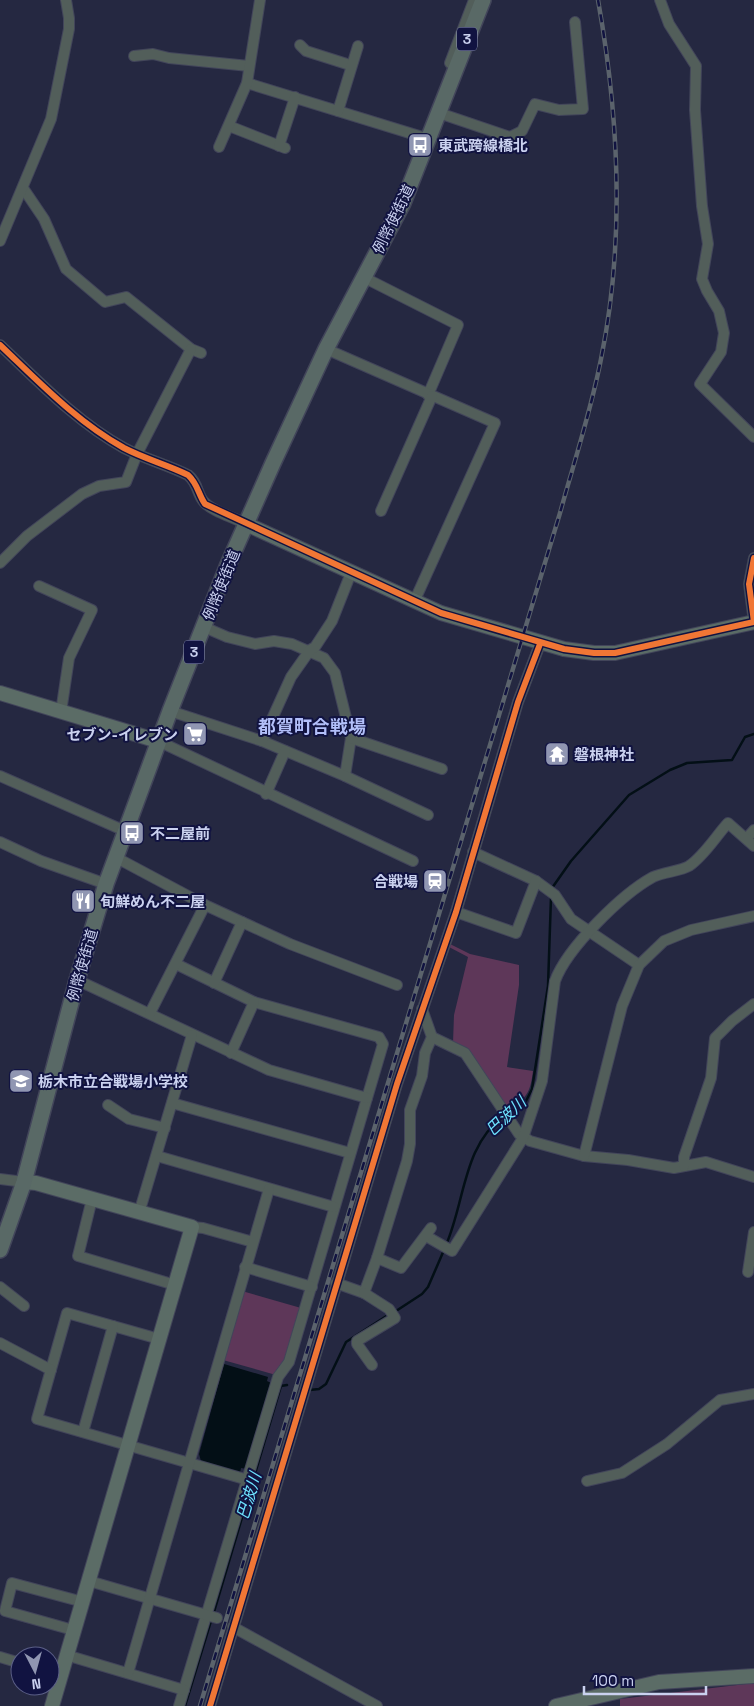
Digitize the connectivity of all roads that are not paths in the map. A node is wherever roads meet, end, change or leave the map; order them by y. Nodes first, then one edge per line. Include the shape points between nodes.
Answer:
1 (66, 0) edge
2 (260, 0) edge
3 (474, 0) edge
4 (483, 0) edge
5 (660, 0) edge
6 (575, 22) dead end
7 (300, 45) dead end
8 (358, 46) dead end
9 (134, 56) dead end
10 (350, 65) junction
11 (249, 66) junction
12 (247, 83) junction
13 (295, 97) junction
14 (338, 111) junction
15 (439, 113) junction
16 (229, 126) junction
17 (429, 139) junction
18 (219, 147) dead end
19 (23, 188) junction
20 (0, 241) edge
21 (363, 277) junction
22 (0, 345) edge
23 (326, 349) junction
24 (430, 396) junction
25 (754, 437) edge
26 (137, 454) junction
27 (381, 511) dead end
28 (246, 524) junction
29 (754, 558) edge
30 (0, 563) edge
31 (351, 572) junction
32 (39, 586) dead end
33 (414, 602) junction
34 (754, 622) edge
35 (204, 627) junction
36 (540, 644) junction
37 (310, 650) junction
38 (0, 693) edge
39 (170, 711) junction
40 (61, 712) junction
41 (351, 738) junction
42 (158, 741) junction
43 (262, 741) junction
44 (286, 751) junction
45 (442, 769) dead end
46 (0, 776) edge
47 (345, 776) junction
48 (266, 794) junction
49 (428, 815) dead end
50 (125, 831) junction
51 (752, 838) edge
52 (0, 842) edge
53 (473, 852) junction
54 (115, 858) junction
55 (413, 861) dead end
56 (536, 881) junction
57 (106, 884) junction
58 (205, 905) junction
59 (456, 912) junction
60 (754, 916) edge
61 (242, 922) junction
62 (590, 932) junction
63 (176, 964) junction
64 (639, 965) junction
65 (77, 980) junction
66 (214, 982) junction
67 (397, 985) dead end
68 (254, 1002) junction
69 (754, 1004) edge
70 (422, 1009) junction
71 (150, 1013) junction
72 (192, 1035) junction
73 (432, 1037) junction
74 (231, 1053) junction
75 (367, 1098) junction
76 (172, 1103) junction
77 (108, 1105) dead end
78 (165, 1128) junction
79 (523, 1138) junction
80 (350, 1153) junction
81 (157, 1156) junction
82 (584, 1156) junction
83 (684, 1166) junction
84 (754, 1177) edge
85 (0, 1179) edge
86 (24, 1182) junction
87 (269, 1189) junction
88 (92, 1199) junction
89 (334, 1207) junction
90 (139, 1213) junction
91 (192, 1227) junction
92 (754, 1232) edge
93 (253, 1242) junction
94 (0, 1250) edge
95 (377, 1258) junction
96 (245, 1267) junction
97 (748, 1272) dead end
98 (336, 1283) junction
99 (175, 1285) junction
100 (0, 1287) edge
101 (312, 1287) junction
102 (364, 1293) junction
103 (24, 1306) dead end
104 (113, 1326) junction
105 (159, 1339) junction
106 (0, 1343) edge
107 (372, 1364) dead end
108 (51, 1370) junction
109 (754, 1394) edge
110 (83, 1432) junction
111 (128, 1445) junction
112 (189, 1463) junction
113 (248, 1480) junction
114 (587, 1481) dead end
115 (89, 1581) junction
116 (150, 1598) junction
117 (83, 1602) junction
118 (212, 1616) junction
119 (233, 1627) junction
120 (73, 1630) junction
121 (66, 1656) junction
122 (60, 1666) edge
123 (128, 1673) junction
124 (754, 1676) edge
125 (184, 1690) junction
126 (179, 1706) edge
127 (210, 1706) edge
128 (377, 1706) edge
129 (556, 1706) edge

1 - 19 street via 70,18 51,119
2 - 11 street
3 - 15 street via 443,82
4 - 15 main road, 例幣使街道 / 3
5 - 25 street via 669,24 696,66 695,110 708,244 702,279 720,311 724,333 721,352 700,384
6 - 15 street via 583,109 559,110 534,104 522,131 510,137
7 - 10 street via 306,51
8 - 10 street
9 - 11 street via 153,54
10 - 14 street
11 - 12 street
12 - 13 street
12 - 16 street
13 - 14 street
13 - 16 street via 282,147
14 - 17 street
15 - 17 main road, 例幣使街道 / 3
16 - 18 street
17 - 21 main road, 例幣使街道 / 3 via 403,204
19 - 20 street
19 - 26 street via 44,220 68,272 105,302 126,297 196,351
21 - 23 main road, 例幣使街道 / 3
21 - 24 street via 458,325
22 - 26 street via 68,409
23 - 24 street
23 - 28 main road, 例幣使街道 / 3
24 - 27 street
24 - 33 street via 495,423
26 - 28 street via 188,475 196,482 200,497 206,504
26 - 30 street via 126,482 99,486 82,494 27,536
28 - 31 street
28 - 35 main road, 例幣使街道 / 3
29 - 34 street via 749,584
31 - 33 street
31 - 37 street via 332,621 316,647
32 - 40 street via 92,610 69,658
33 - 36 street
34 - 36 street via 615,653 584,653
35 - 37 street via 255,644 274,641
35 - 39 main road, 例幣使街道 / 3
36 - 53 street via 518,702
37 - 41 street via 324,658 335,673
37 - 43 street via 290,677
38 - 40 street
39 - 42 main road, 例幣使街道 / 3
39 - 43 street
40 - 42 street
41 - 45 street
41 - 47 street
42 - 48 street
42 - 50 main road, 例幣使街道 / 3
43 - 44 street
44 - 47 street
44 - 48 street
46 - 50 street
47 - 49 street
48 - 55 street
50 - 54 main road, 例幣使街道 / 3
51 - 62 street via 728,823 691,864 651,878 612,908
52 - 57 street via 41,861
53 - 56 street
53 - 59 street
54 - 57 main road, 例幣使街道 / 3
54 - 58 street
56 - 59 street via 516,933
56 - 62 street via 555,895 571,919
57 - 65 main road, 例幣使街道 / 3
58 - 61 street
58 - 63 street
59 - 70 street
60 - 64 street via 691,930 664,942
61 - 66 street
61 - 67 street
62 - 64 street
62 - 79 street via 560,968 554,981 542,1081
63 - 66 street
63 - 71 street
64 - 82 street via 622,1006
65 - 71 street
65 - 86 main road, 例幣使街道 / 3
66 - 68 street
68 - 74 street
68 - 75 street via 382,1038
69 - 83 street via 715,1038 711,1078 684,1157
70 - 73 street
70 - 98 street
71 - 72 street
72 - 74 street
72 - 76 street
73 - 79 street via 465,1053
73 - 95 street via 410,1110 407,1161
74 - 75 street via 269,1070
75 - 80 street
76 - 78 street
76 - 80 street
77 - 78 street via 122,1116
78 - 81 street
79 - 82 street
79 - 95 street via 452,1251 429,1232 401,1268
80 - 89 street
81 - 87 street
81 - 90 street
82 - 83 street via 674,1168
83 - 84 street via 706,1162
85 - 86 street
86 - 88 street
86 - 94 main road, 例幣使街道 / 3
87 - 89 street
87 - 93 street
88 - 90 street
88 - 99 street via 78,1256
89 - 101 street
90 - 91 street
91 - 93 street
91 - 99 street
92 - 97 street
93 - 96 street
95 - 102 street
96 - 101 street
96 - 112 street
98 - 102 street
98 - 119 street
99 - 105 street
100 - 103 street
101 - 113 street via 289,1362 278,1377
102 - 107 street via 386,1306 395,1318 357,1341
104 - 105 street
104 - 108 street via 67,1313
104 - 110 street
105 - 111 street
106 - 108 street
108 - 110 street via 37,1419
109 - 114 street via 725,1398 667,1444 622,1473
110 - 111 street
111 - 112 street
111 - 115 street
112 - 113 street
112 - 116 street
113 - 118 street
115 - 116 street
115 - 117 street
116 - 118 street
116 - 123 street
117 - 120 street
117 - 120 street via 12,1583 6,1611
118 - 125 street
119 - 127 street
119 - 128 street
120 - 121 street
121 - 122 street
121 - 123 street
123 - 125 street
124 - 129 street via 658,1682
125 - 126 street

